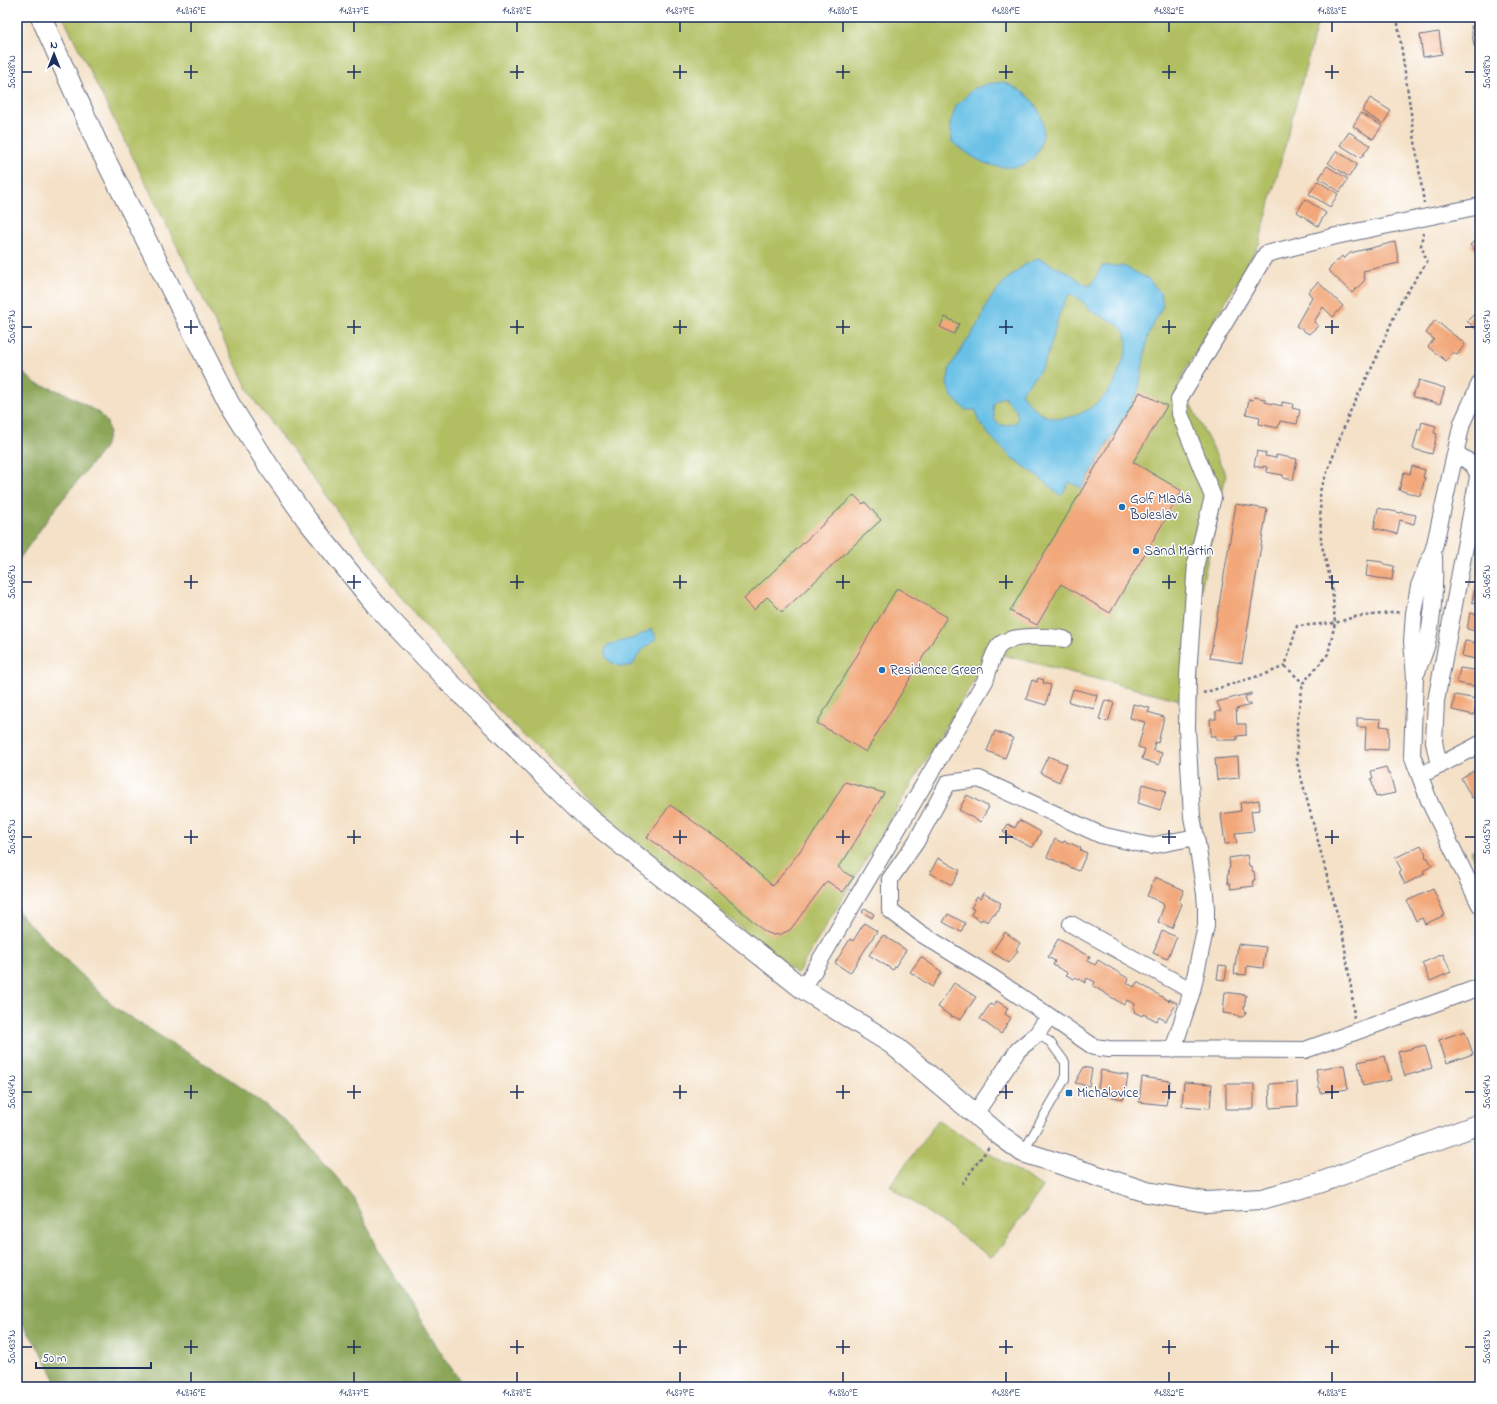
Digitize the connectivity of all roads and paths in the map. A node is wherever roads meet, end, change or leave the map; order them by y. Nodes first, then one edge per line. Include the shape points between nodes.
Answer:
1 (40, 17) edge
2 (1397, 17) edge
3 (1480, 206) edge
4 (1426, 217) junction
5 (1480, 383) edge
6 (1456, 453) junction
7 (1434, 548) junction
8 (1414, 613) junction
9 (1335, 623) junction
10 (1064, 639) dead end
11 (1285, 666) junction
12 (1415, 678) junction
13 (1303, 683) junction
14 (1187, 697) junction
15 (1480, 744) edge
16 (1439, 766) junction
17 (1419, 776) junction
18 (1196, 838) junction
19 (1480, 905) edge
20 (1071, 924) dead end
21 (1480, 987) edge
22 (803, 989) junction
23 (1192, 991) junction
24 (1048, 1016) junction
25 (1355, 1031) junction
26 (1037, 1034) junction
27 (1173, 1050) junction
28 (975, 1114) junction
29 (1480, 1124) edge
30 (997, 1133) junction
31 (1023, 1152) junction
32 (962, 1184) dead end

1 - 22 street via 98,145 229,403 307,520 376,605 433,666 588,818
2 - 4 path
3 - 4 street
4 - 9 path via 1421,245 1427,262 1400,303 1349,414 1320,491 1321,542 1332,586
4 - 14 street via 1266,254 1179,399 1180,414 1213,497 1196,563
5 - 6 street via 1462,423
6 - 7 street
6 - 16 street via 1475,466 1478,477 1436,701 1434,742
7 - 8 street via 1419,586
7 - 12 street via 1434,588 1427,643
8 - 9 path via 1392,612 1354,617
8 - 12 street via 1412,641
9 - 11 path via 1297,626
9 - 13 path via 1328,654
10 - 22 street via 1052,636 1014,639 1004,642 996,650 985,681
11 - 13 path
11 - 14 path
12 - 17 street via 1412,755
13 - 25 path via 1296,723 1296,762 1343,936
14 - 18 street via 1192,817
15 - 16 street
16 - 17 street
17 - 19 street
18 - 23 street via 1205,894 1206,926
18 - 24 street via 1150,846 1136,843 1101,835 979,779 948,783 916,842 890,879 890,910 920,933
20 - 23 street
21 - 25 street
22 - 28 street via 892,1044
23 - 27 street
24 - 26 street
24 - 27 street via 1094,1047
25 - 27 street via 1305,1050
26 - 28 street via 1018,1050
26 - 31 lane via 1050,1042 1065,1062 1065,1079
28 - 30 street
29 - 31 street via 1319,1183 1262,1199 1206,1202 1147,1192
30 - 31 street
30 - 32 path

